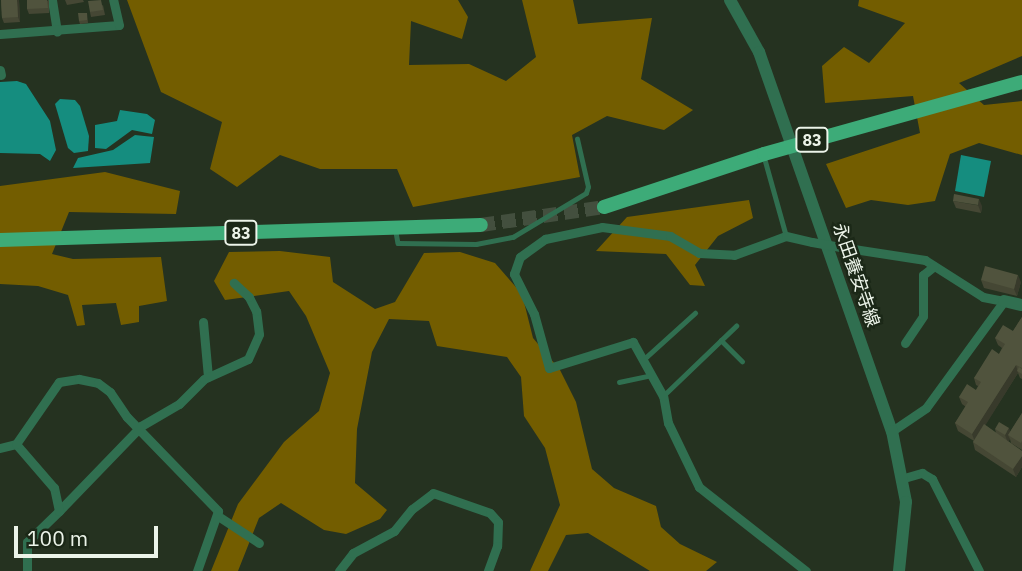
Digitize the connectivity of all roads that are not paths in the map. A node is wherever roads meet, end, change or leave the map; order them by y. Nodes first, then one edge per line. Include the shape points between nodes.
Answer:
1 (52, 0) edge
2 (113, 0) edge
3 (730, 0) edge
4 (57, 32) junction
5 (0, 34) edge
6 (1022, 82) edge
7 (577, 139) dead end
8 (793, 146) junction
9 (764, 154) junction
10 (604, 207) tunnel mouth
11 (481, 225) tunnel mouth
12 (396, 227) junction
13 (786, 236) junction
14 (0, 240) edge
15 (934, 265) junction
16 (234, 283) dead end
17 (1004, 301) junction
18 (1022, 305) edge
19 (695, 313) dead end
20 (203, 322) dead end
21 (736, 326) dead end
22 (721, 340) junction
23 (905, 343) dead end
24 (643, 360) junction
25 (741, 361) dead end
26 (652, 375) junction
27 (208, 377) junction
28 (619, 382) dead end
29 (663, 396) junction
30 (141, 426) junction
31 (892, 431) junction
32 (16, 444) junction
33 (0, 448) edge
34 (904, 478) junction
35 (59, 510) junction
36 (218, 516) junction
37 (259, 543) dead end
38 (27, 571) edge
39 (197, 571) edge
40 (339, 571) edge
41 (488, 571) edge
42 (806, 571) edge
43 (899, 571) edge
44 (979, 571) edge

1 - 4 street
2 - 4 street via 119,25
3 - 8 street, 永田養安寺線 via 759,52
4 - 5 street
6 - 8 main road, 83
7 - 12 lane via 586,193 513,237 476,244 398,243
8 - 9 main road, 83
8 - 31 street, 永田養安寺線
9 - 10 main road, 83
9 - 13 lane
11 - 12 main road, 83
12 - 14 main road, 83
13 - 15 street, bridge via 890,251
13 - 24 street via 734,255 699,253 670,236 602,228 545,239 520,257 514,274 534,314 549,368 633,342
15 - 17 street via 983,296
15 - 23 street via 923,275 923,316
16 - 27 street via 253,303 259,334 243,364
17 - 18 street
17 - 31 street via 926,408
19 - 24 lane
20 - 27 street
21 - 22 lane
22 - 25 lane
22 - 29 lane
24 - 26 street
26 - 28 lane
26 - 29 street
27 - 30 street via 179,404
29 - 42 street via 668,423 699,487
30 - 32 street via 98,383 58,382
30 - 35 street
30 - 36 street
31 - 34 street, 永田養安寺線
32 - 33 street
32 - 35 street via 54,488
34 - 43 street, 永田養安寺線 via 906,526
34 - 44 street via 922,473 932,479
35 - 38 street via 27,542
36 - 37 street
36 - 39 street
40 - 41 street via 353,553 394,531 433,493 490,513 498,522 497,546

